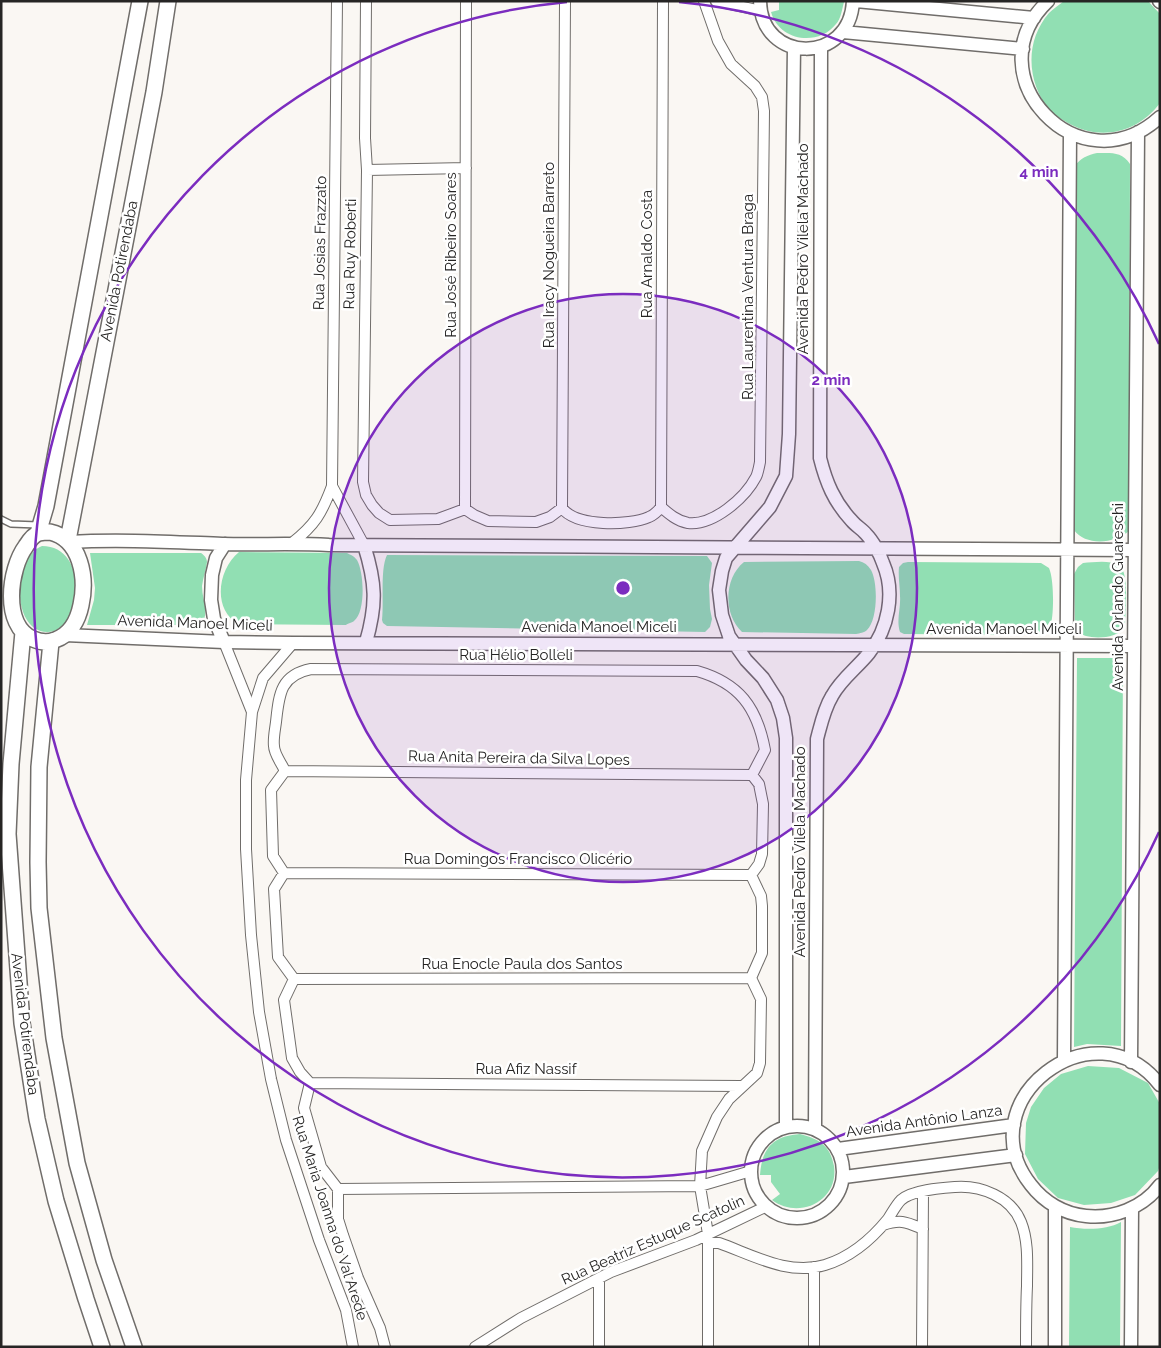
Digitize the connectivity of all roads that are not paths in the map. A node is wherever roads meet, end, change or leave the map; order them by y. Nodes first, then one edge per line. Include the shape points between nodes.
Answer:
1 (140, 1) edge
2 (168, 1) edge
3 (337, 1) edge
4 (366, 1) edge
5 (466, 1) edge
6 (565, 1) edge
7 (664, 1) edge
8 (704, 1) edge
9 (716, 1) edge
10 (854, 1) edge
11 (1048, 1) edge
12 (760, 6) edge
13 (1034, 18) junction
14 (843, 32) junction
15 (794, 47) junction
16 (821, 47) junction
17 (1023, 49) junction
18 (1160, 116) edge
19 (1138, 132) junction
20 (1070, 133) junction
21 (466, 168) junction
22 (367, 170) junction
23 (332, 486) junction
24 (661, 507) junction
25 (562, 508) junction
26 (465, 509) junction
27 (1, 519) edge
28 (39, 529) junction
29 (68, 541) junction
30 (292, 543) junction
31 (226, 544) junction
32 (364, 545) junction
33 (734, 548) junction
34 (875, 549) junction
35 (1068, 549) junction
36 (1134, 550) junction
37 (23, 632) junction
38 (58, 638) junction
39 (224, 642) junction
40 (366, 642) junction
41 (293, 643) junction
42 (735, 644) junction
43 (874, 645) junction
44 (1067, 646) junction
45 (1134, 646) junction
46 (252, 712) junction
47 (285, 771) junction
48 (752, 775) junction
49 (6, 788) edge
50 (284, 873) junction
51 (752, 875) junction
52 (751, 978) junction
53 (294, 979) junction
54 (1064, 1060) junction
55 (1130, 1062) junction
56 (310, 1083) junction
57 (1160, 1085) edge
58 (742, 1086) junction
59 (1014, 1125) junction
60 (786, 1127) junction
61 (815, 1129) junction
62 (838, 1149) junction
63 (1016, 1156) junction
64 (751, 1170) junction
65 (844, 1177) junction
66 (1160, 1185) edge
67 (700, 1186) junction
68 (338, 1189) junction
69 (923, 1192) junction
70 (766, 1206) junction
71 (1055, 1206) junction
72 (1132, 1208) junction
73 (882, 1226) junction
74 (923, 1229) junction
75 (708, 1239) junction
76 (814, 1267) junction
77 (599, 1278) junction
78 (492, 1342) edge
79 (102, 1347) edge
80 (134, 1347) edge
81 (353, 1347) edge
82 (385, 1347) edge
83 (475, 1347) edge
84 (599, 1347) edge
85 (708, 1347) edge
86 (814, 1347) edge
87 (922, 1347) edge
88 (1026, 1347) edge
89 (1055, 1347) edge
90 (1130, 1347) edge

1 - 28 main road, Avenida Potirendaba
2 - 29 main road, Avenida Potirendaba via 154,92
3 - 23 street, Rua Josias Frazzato
4 - 22 street, Rua Ruy Roberti
5 - 21 street, Rua José Ribeiro Soares
6 - 25 street, Rua Iracy Nogueira Barreto
7 - 24 street, Rua Arnaldo Costa
8 - 24 street, Rua Laurentina Ventura Braga via 718,41 731,64 762,96 764,111 762,449 757,476 721,514 706,521 688,523
9 - 12 street
10 - 13 street
10 - 14 street via 851,17
11 - 13 street
12 - 15 street via 763,20 772,34
13 - 17 street
14 - 16 street
14 - 17 street
15 - 16 street
15 - 33 street, Avenida Pedro Vilela Machado via 786,476 770,507
16 - 34 street, Avenida Pedro Vilela Machado via 820,458 826,482 837,502 868,535
17 - 20 street via 1022,68 1030,95 1047,118
18 - 19 street
19 - 20 street via 1104,140
19 - 36 street, Avenida Orlando Guareschi
20 - 35 street
21 - 22 street
21 - 26 street, Rua José Ribeiro Soares
22 - 26 street, Rua Ruy Roberti via 363,482 366,495 379,513 390,520 438,519
23 - 30 street, Rua Josias Frazzato via 324,509 309,530
23 - 32 street, Rua Josias Frazzato
24 - 25 street via 651,517 636,522 594,523 566,513
25 - 26 street via 536,522 488,521
27 - 28 lane
28 - 29 main road via 58,534
28 - 37 main road via 20,554 14,571 12,606
29 - 31 street
29 - 38 main road via 77,554 83,597 70,630
30 - 31 street
30 - 32 street
31 - 39 street via 216,558 210,600
32 - 33 street
32 - 40 street via 375,594 373,619
33 - 34 street
33 - 42 street, Avenida Pedro Vilela Machado via 726,558 719,590 722,615
34 - 35 street
34 - 43 street, Avenida Pedro Vilela Machado via 884,564 889,588 888,612
35 - 36 street
35 - 44 street
36 - 45 street, Avenida Orlando Guareschi
37 - 38 main road via 36,640
37 - 49 main road, Avenida Potirendaba
38 - 39 street, Avenida Manoel Miceli
38 - 80 main road, Avenida Potirendaba via 39,767 39,908 54,1038 77,1162 104,1260
39 - 41 street, Avenida Manoel Miceli
39 - 46 street, Rua Maria Joanna do Val Arede
40 - 41 street, Avenida Manoel Miceli
40 - 42 street, Avenida Manoel Miceli
41 - 46 street, Rua Maria Joanna do Val Arede via 263,678
42 - 43 street, Avenida Manoel Miceli
42 - 60 street, Avenida Pedro Vilela Machado via 777,700 786,738
43 - 44 street, Avenida Manoel Miceli
43 - 61 street, Avenida Pedro Vilela Machado via 832,695 817,739
44 - 45 street, Avenida Manoel Miceli
44 - 54 street
45 - 55 street, Avenida Orlando Guareschi
46 - 81 street, Rua Maria Joanna do Val Arede via 246,780 246,850 259,1012 286,1140 346,1310
47 - 48 street, Rua Anita Pereira da Silva Lopes
47 - 48 street, Rua Hélio Bolleli via 274,747 278,700 281,689 299,671 697,671 725,682 748,703 765,750
47 - 50 street via 272,790 273,856
48 - 51 street via 759,784 763,804 762,854
49 - 79 main road, Avenida Potirendaba via 22,1023 36,1110 56,1201
50 - 51 street, Rua Domingos Francisco Olicério
50 - 53 street via 274,889 278,957
51 - 52 street via 762,896 762,953
52 - 53 street, Rua Enocle Paula dos Santos
52 - 58 street via 761,999 760,1063 756,1073
53 - 56 street via 284,1000 292,1058
54 - 55 street via 1098,1054
54 - 59 street via 1030,1086
55 - 57 street
56 - 58 street, Rua Afiz Nassif
56 - 68 street via 304,1108 321,1168
58 - 67 street via 729,1099 702,1151
59 - 62 street, Avenida Antônio Lanza
59 - 63 street
60 - 61 street via 801,1125
60 - 64 street via 764,1140 755,1154
61 - 62 street
62 - 65 street
63 - 65 street
63 - 71 street via 1028,1181
64 - 67 street
64 - 70 street via 755,1190
65 - 70 street via 832,1202 809,1216 791,1218
66 - 72 street
67 - 68 street
67 - 75 street
68 - 82 street via 338,1219
69 - 73 street via 901,1200
69 - 74 street
69 - 88 street via 963,1186 986,1191 1001,1198 1020,1221 1027,1255
70 - 75 street, Rua Beatriz Estuque Scatolin
71 - 72 street via 1073,1214 1093,1217 1113,1215
71 - 89 street
72 - 90 street
73 - 74 street via 906,1221
73 - 76 street via 858,1250
74 - 87 street
75 - 76 street via 783,1267
75 - 77 street, Rua Beatriz Estuque Scatolin
75 - 85 street
76 - 86 street
77 - 78 street, Rua Beatriz Estuque Scatolin via 522,1318
77 - 84 street
78 - 83 street, Rua Beatriz Estuque Scatolin

